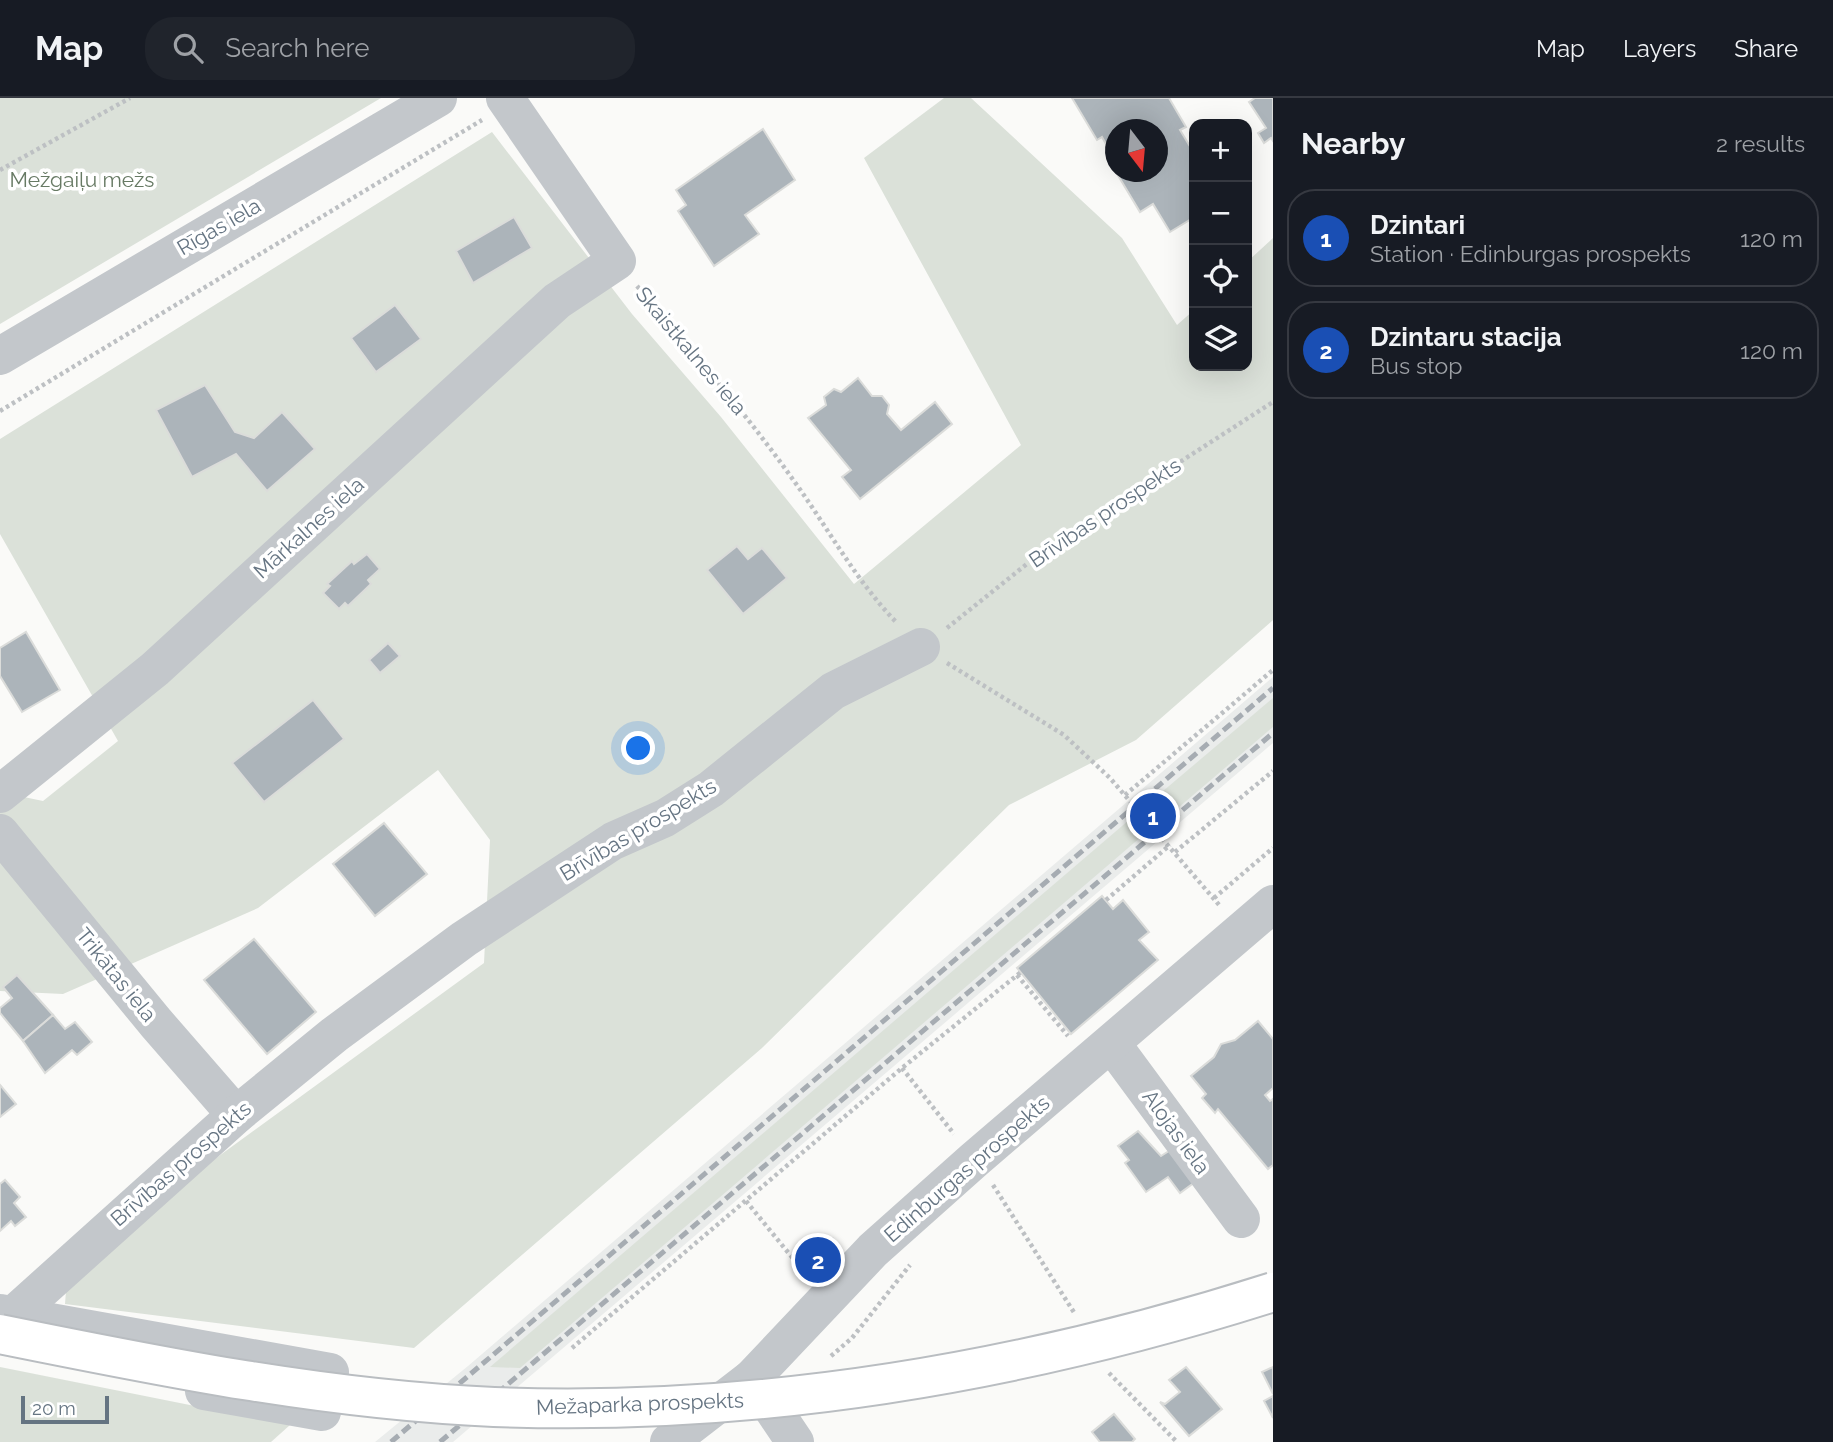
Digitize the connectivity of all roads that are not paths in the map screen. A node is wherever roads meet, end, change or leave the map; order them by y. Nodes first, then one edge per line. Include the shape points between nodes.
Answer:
1 (439, 98) edge
2 (507, 101) edge
3 (0, 356) edge
4 (921, 647) road end
5 (0, 794) edge
6 (0, 833) edge
7 (1273, 904) edge
8 (1112, 1044) junction
9 (236, 1115) junction
10 (1241, 1219) dead end
11 (1273, 1292) edge
12 (3, 1322) edge
13 (1083, 1329) road end
14 (0, 1350) edge
15 (330, 1372) dead end
16 (752, 1378) junction
17 (322, 1412) dead end
18 (788, 1431) edge
19 (669, 1442) edge

1 - 3 street, Rīgas iela
2 - 5 street, Mārkalnes iela via 617,261 557,301 155,669
4 - 9 street, Brīvības prospekts via 834,691 711,789 665,818 613,841 464,939
6 - 9 street, Trikātas iela
7 - 8 street, Edinburgas prospekts
8 - 10 street, Alojas iela
8 - 16 street, Edinburgas prospekts via 864,1259
9 - 12 street, Brīvības prospekts
11 - 12 main road, Mežaparka prospekts, bridge via 1109,1341 976,1370 803,1397 705,1404 494,1407 347,1395 194,1373
12 - 15 street
13 - 18 street via 883,1366 840,1379
14 - 17 street
16 - 18 street
16 - 19 street, Edinburgas prospekts

